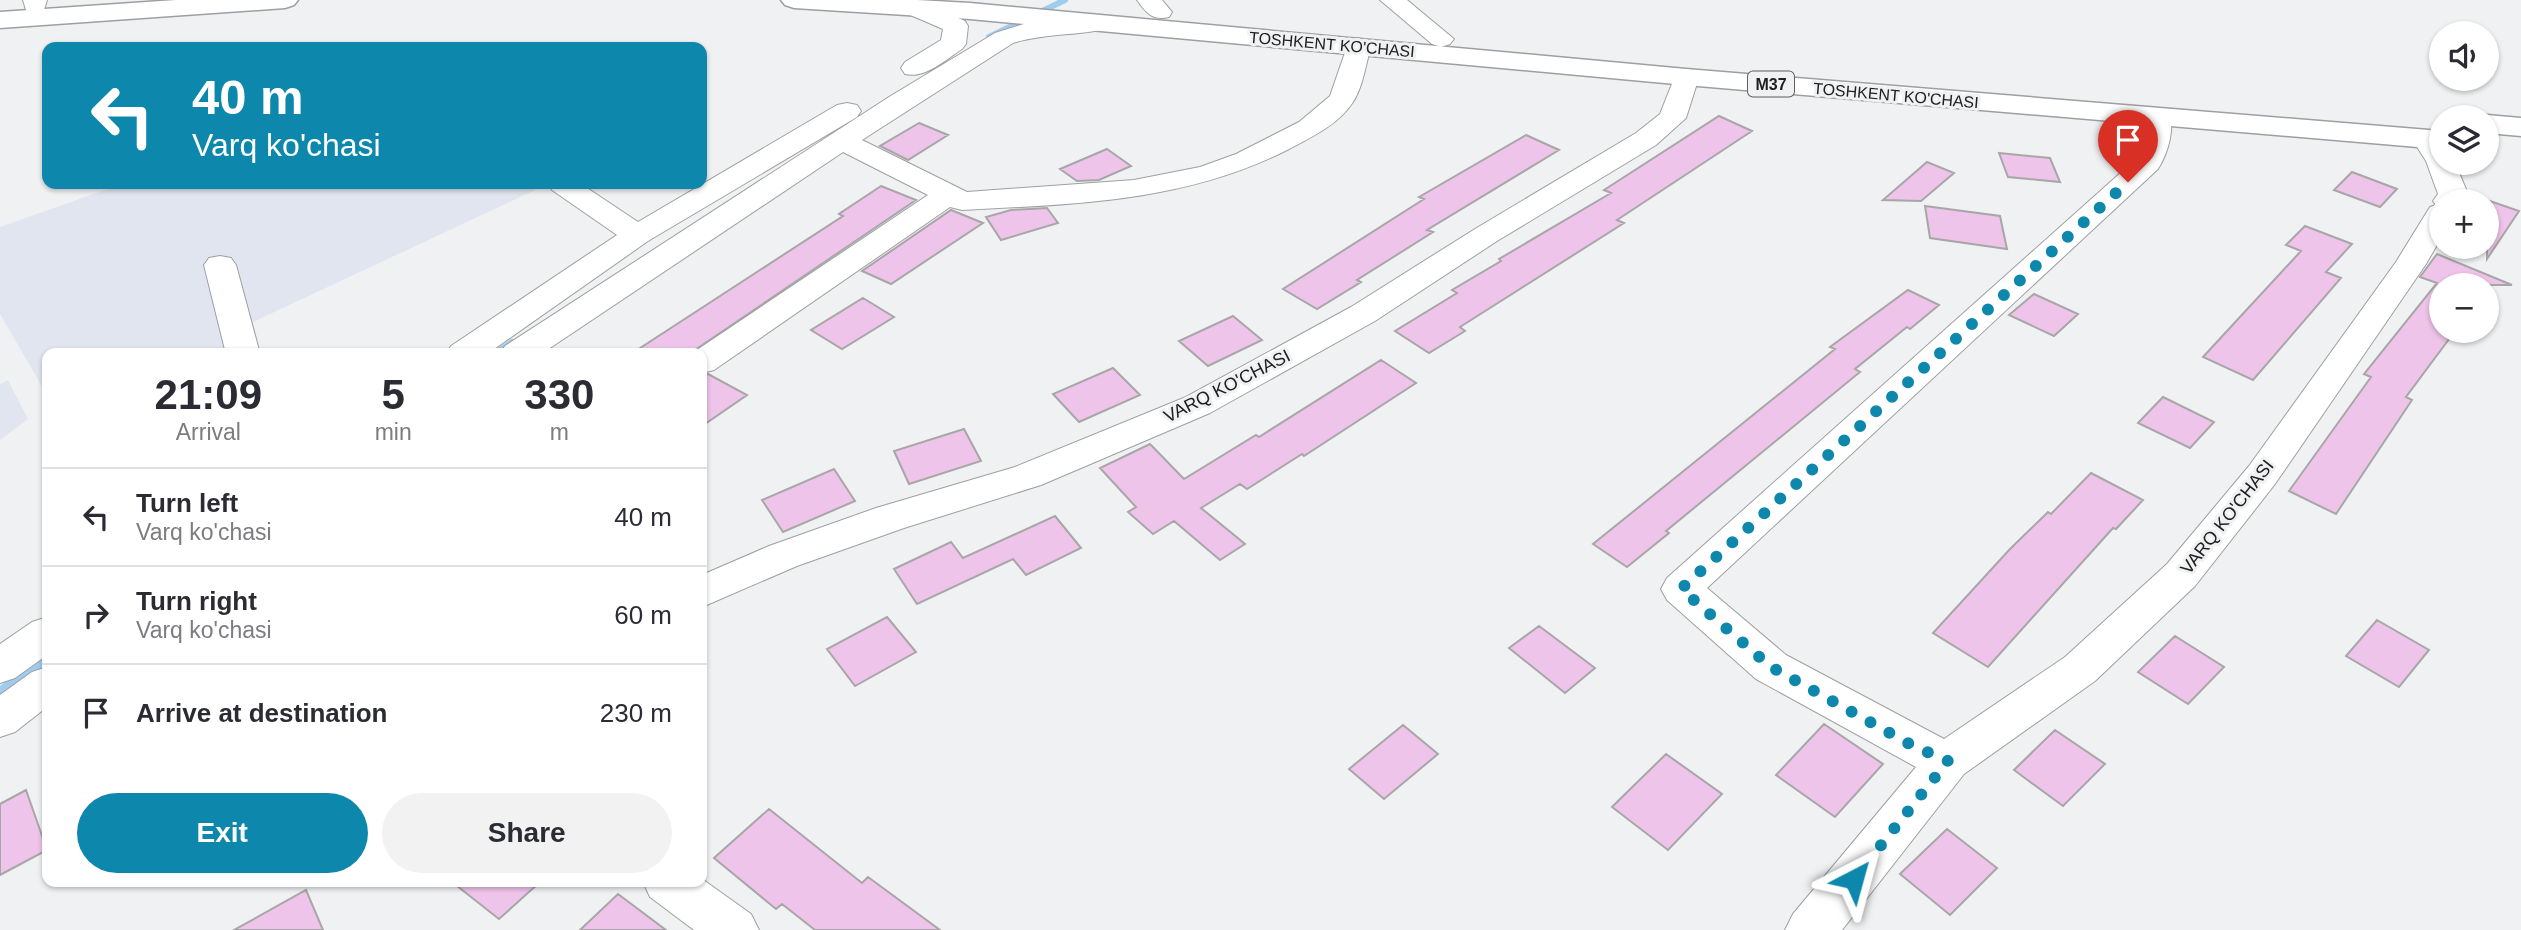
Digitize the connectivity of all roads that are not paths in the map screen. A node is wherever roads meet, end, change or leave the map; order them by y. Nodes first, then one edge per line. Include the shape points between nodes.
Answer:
1 (108, 0) edge
2 (285, 0) edge
3 (794, 0) edge
4 (1030, 0) edge
5 (1392, 0) edge
6 (257, 1) edge
7 (35, 2) edge
8 (910, 6) junction
9 (1155, 6) edge
10 (0, 7) edge
11 (1110, 15) junction
12 (0, 20) edge
13 (1441, 39) junction
14 (1358, 46) junction
15 (1686, 77) junction
16 (2157, 117) junction
17 (2499, 125) edge
18 (2521, 127) edge
19 (2429, 132) edge
20 (2429, 133) edge
21 (842, 141) junction
22 (2499, 145) edge
23 (2521, 146) edge
24 (569, 189) edge
25 (949, 194) junction
26 (2429, 233) edge
27 (637, 235) junction
28 (220, 265) dead end
29 (241, 348) edge
30 (472, 348) edge
31 (526, 348) edge
32 (707, 359) edge
33 (707, 590) edge
34 (42, 637) edge
35 (0, 666) edge
36 (42, 688) edge
37 (0, 719) edge
38 (1948, 761) junction
39 (674, 887) edge
40 (734, 930) edge
41 (1810, 930) edge

1 - 7 highway
2 - 6 highway
3 - 8 highway, M37
4 - 11 highway, M37
5 - 13 street
6 - 12 highway
7 - 10 highway
8 - 11 highway, M37
8 - 27 street via 956,26 953,44
9 - 11 highway, TOSHKENT KO'CHASI / M37
9 - 13 highway, TOSHKENT KO'CHASI / M37
11 - 14 highway, TOSHKENT KO'CHASI / M37
11 - 21 street via 1066,29 1027,30 1004,38
13 - 19 highway, TOSHKENT KO'CHASI / M37
14 - 15 highway, TOSHKENT KO'CHASI / M37
14 - 25 street via 1342,99 1309,128 1208,174 1134,189 1061,196 962,201
15 - 16 highway, TOSHKENT KO'CHASI / M37
15 - 33 street, VARQ KO'CHASI via 1672,118 1646,139 1363,314 1198,405 1028,475 890,517 795,551
16 - 20 highway, TOSHKENT KO'CHASI / M37
16 - 38 street via 2148,163 1681,589 1771,667
17 - 18 highway
21 - 25 street
21 - 31 street
22 - 23 highway
24 - 27 street
25 - 32 street
26 - 38 street, VARQ KO'CHASI via 2262,475 2181,575 2080,668
27 - 30 street
28 - 29 street
34 - 35 street
36 - 37 street
38 - 41 street, VARQ KO'CHASI
39 - 40 street

